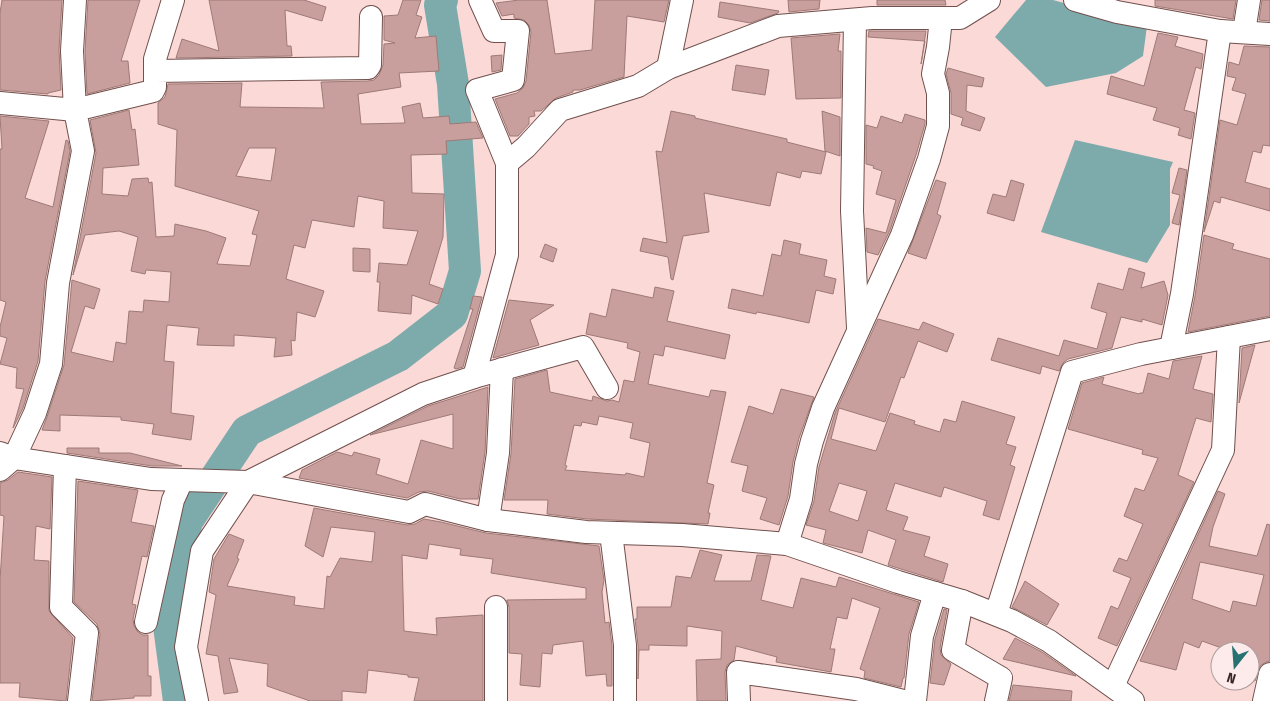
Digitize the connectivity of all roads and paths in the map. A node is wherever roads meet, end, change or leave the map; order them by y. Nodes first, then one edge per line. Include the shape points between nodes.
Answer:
1 (75, 0) edge
2 (172, 0) edge
3 (480, 0) edge
4 (682, 0) edge
5 (990, 0) edge
6 (1075, 0) edge
7 (1249, 0) edge
8 (371, 17) dead end
9 (940, 18) junction
10 (855, 20) junction
11 (1220, 31) junction
12 (1244, 32) junction
13 (1270, 34) edge
14 (668, 68) junction
15 (155, 71) junction
16 (0, 103) edge
17 (75, 110) junction
18 (507, 163) junction
19 (1270, 329) edge
20 (858, 332) junction
21 (1229, 337) junction
22 (1171, 348) junction
23 (502, 369) junction
24 (474, 377) junction
25 (608, 388) dead end
26 (5, 460) edge
27 (65, 466) junction
28 (182, 480) junction
29 (248, 482) junction
30 (488, 520) junction
31 (611, 533) junction
32 (787, 544) junction
33 (935, 593) junction
34 (962, 601) junction
35 (496, 607) dead end
36 (996, 614) junction
37 (146, 622) dead end
38 (1270, 674) edge
39 (1113, 686) junction
40 (79, 701) edge
41 (197, 701) edge
42 (496, 701) edge
43 (626, 701) edge
44 (739, 701) edge
45 (903, 701) edge
46 (915, 701) edge
47 (996, 701) edge
48 (1133, 701) edge
49 (1264, 701) edge

1 - 17 street via 72,51
2 - 15 street via 155,59
3 - 18 street via 494,31 518,31 513,80 478,90
4 - 14 street
5 - 9 street via 960,18
6 - 11 street via 1117,12
7 - 12 street
8 - 15 street via 368,68
9 - 10 street
9 - 20 street via 933,74 938,93 938,126 902,235
10 - 14 street via 778,26
10 - 20 street via 852,212
11 - 12 street
11 - 22 street via 1182,294
12 - 13 street
14 - 18 street via 638,86 560,110
15 - 17 street via 153,91
16 - 17 street
17 - 26 street via 83,151 58,283 52,364 35,413
18 - 24 street via 507,255
19 - 21 street
20 - 32 street via 823,408
21 - 22 street
21 - 39 street via 1223,450
22 - 36 street via 1072,372
23 - 24 street
23 - 25 street via 583,347
23 - 30 street via 498,453
24 - 29 street via 423,394
26 - 27 street
27 - 28 street via 151,479
27 - 40 street via 61,607 87,633
28 - 29 street
28 - 37 street via 173,500
29 - 30 street via 409,512 425,504
29 - 41 street via 202,551 186,647
30 - 31 street
31 - 32 street
31 - 43 street via 625,645
32 - 33 street
33 - 34 street
33 - 46 street via 922,636
34 - 36 street
34 - 47 street via 953,650 1002,678
35 - 42 street
36 - 39 street via 1049,641
38 - 49 street
39 - 48 street
44 - 45 street via 738,672 856,690

